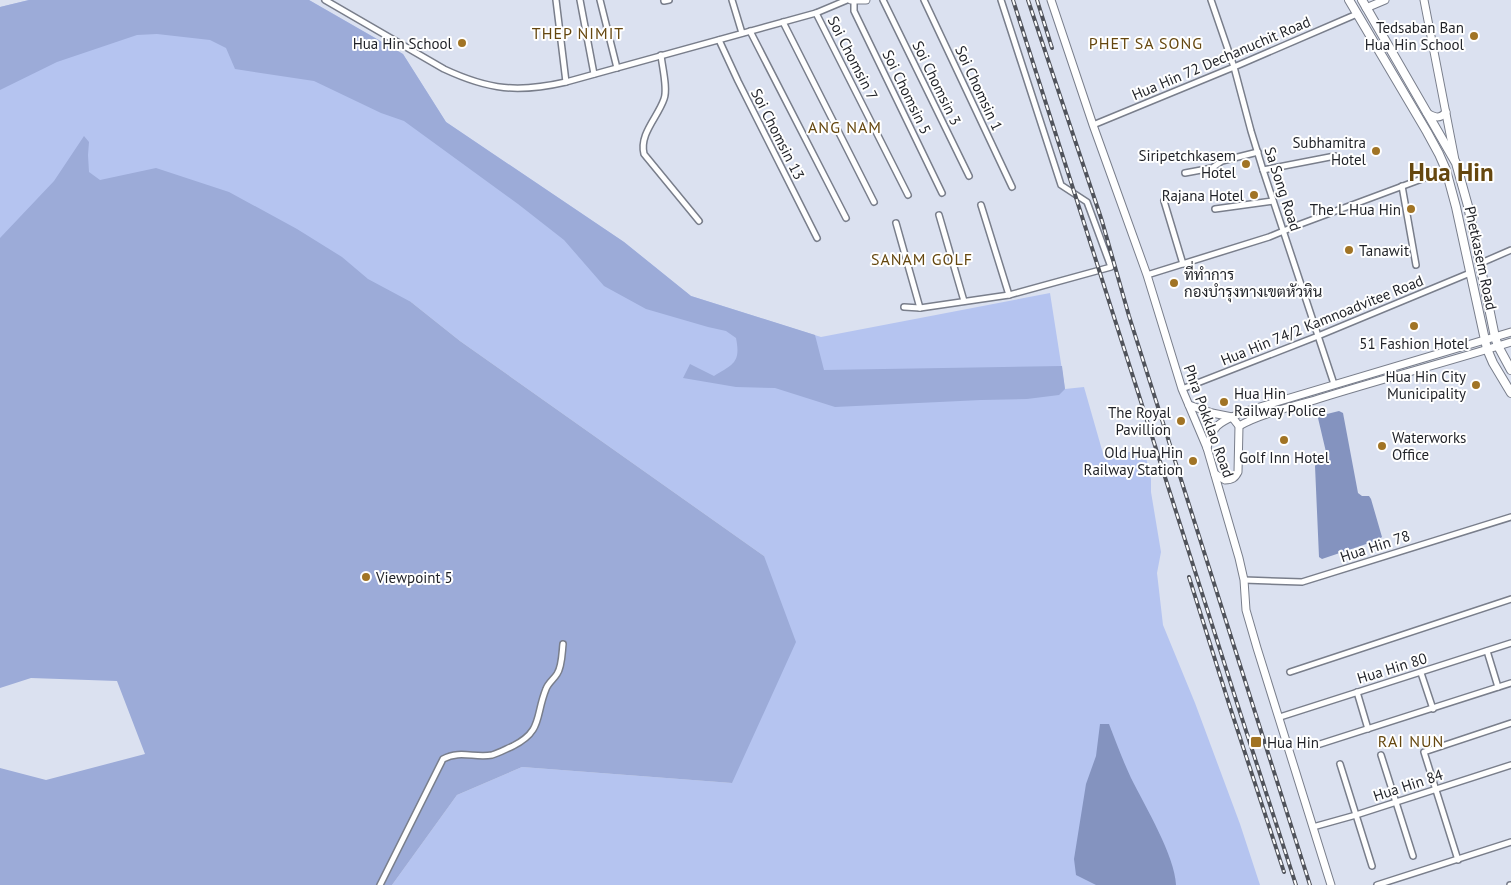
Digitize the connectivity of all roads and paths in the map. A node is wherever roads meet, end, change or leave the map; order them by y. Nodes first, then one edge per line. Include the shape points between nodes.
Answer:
1 (325, 0) edge
2 (556, 0) edge
3 (580, 0) edge
4 (600, 0) edge
5 (732, 0) edge
6 (847, 0) edge
7 (853, 0) edge
8 (866, 0) edge
9 (883, 0) edge
10 (924, 0) edge
11 (1001, 0) edge
12 (1051, 0) edge
13 (1210, 0) edge
14 (1349, 0) edge
15 (1362, 0) edge
16 (1385, 0) edge
17 (1424, 0) edge
18 (1366, 8) junction
19 (816, 13) junction
20 (1357, 14) junction
21 (784, 22) junction
22 (750, 31) junction
23 (742, 33) junction
24 (719, 40) junction
25 (661, 55) junction
26 (1234, 67) junction
27 (617, 68) junction
28 (594, 74) junction
29 (566, 82) junction
30 (1427, 112) junction
31 (1446, 112) junction
32 (1093, 124) junction
33 (1258, 152) junction
34 (1334, 156) dead end
35 (1456, 163) junction
36 (1263, 170) junction
37 (1446, 170) junction
38 (1185, 173) dead end
39 (969, 176) dead end
40 (1402, 186) junction
41 (1012, 187) dead end
42 (942, 193) dead end
43 (908, 195) dead end
44 (1164, 200) dead end
45 (1274, 201) junction
46 (874, 202) dead end
47 (981, 205) dead end
48 (1215, 210) dead end
49 (940, 215) dead end
50 (846, 218) dead end
51 (699, 221) dead end
52 (896, 223) dead end
53 (1283, 231) junction
54 (816, 238) dead end
55 (1511, 250) edge
56 (1481, 263) junction
57 (1183, 264) junction
58 (1416, 265) dead end
59 (1470, 274) junction
60 (1147, 275) junction
61 (1009, 295) junction
62 (964, 301) junction
63 (904, 307) dead end
64 (920, 308) junction
65 (1511, 332) edge
66 (1318, 336) junction
67 (1495, 337) junction
68 (1485, 340) junction
69 (1511, 342) edge
70 (1498, 346) junction
71 (1487, 350) junction
72 (1407, 362) junction
73 (1511, 370) edge
74 (1410, 372) junction
75 (1334, 384) junction
76 (1182, 389) junction
77 (1336, 393) junction
78 (1511, 393) edge
79 (1274, 402) junction
80 (1189, 405) junction
81 (1277, 411) junction
82 (1232, 417) junction
83 (1239, 426) junction
84 (1207, 448) junction
85 (1215, 474) junction
86 (1233, 479) junction
87 (1222, 500) junction
88 (1511, 517) edge
89 (1244, 580) junction
90 (1511, 599) edge
91 (1511, 643) edge
92 (563, 644) dead end
93 (1487, 651) junction
94 (1290, 672) dead end
95 (1421, 673) junction
96 (1511, 683) edge
97 (1498, 687) junction
98 (1357, 692) junction
99 (1433, 709) junction
100 (1280, 717) junction
101 (1511, 723) edge
102 (1368, 729) junction
103 (1317, 746) dead end
104 (1381, 755) dead end
105 (1340, 764) dead end
106 (1511, 765) edge
107 (1436, 790) junction
108 (1396, 802) junction
109 (1356, 816) junction
110 (1313, 827) junction
111 (1511, 842) edge
112 (1413, 856) dead end
113 (1458, 860) junction
114 (1372, 866) dead end
115 (380, 885) edge
116 (1331, 885) edge
117 (1377, 885) edge

1 - 29 street via 465,79 512,89
2 - 29 street
3 - 28 street
4 - 27 street
5 - 23 street
6 - 19 street
7 - 8 street
7 - 42 street, Soi Chomsin 5 via 854,11
9 - 39 street, Soi Chomsin 3
10 - 41 street, Soi Chomsin 1
11 - 61 street via 1061,185 1087,202 1111,267
12 - 32 street, Phra Pokklao Road
13 - 26 street, Sa Song Road
14 - 20 main road, Phetkasem Road
15 - 18 main road, Phetkasem Road
16 - 18 street
17 - 31 street
18 - 30 main road, Phetkasem Road
19 - 21 street
19 - 43 street, Soi Chomsin 7
20 - 26 street, Hua Hin 72 Dechanuchit Road
20 - 37 main road, Phetkasem Road
21 - 22 street
21 - 46 street
22 - 23 street
22 - 50 street
23 - 24 street
24 - 25 street
24 - 54 street, Soi Chomsin 13
25 - 27 street
25 - 51 street via 665,98 643,144 644,154
26 - 32 street, Hua Hin 72 Dechanuchit Road
26 - 33 street, Sa Song Road
27 - 28 street
28 - 29 street
30 - 31 street via 1438,117
30 - 35 main road, Phetkasem Road
31 - 35 street
32 - 60 street, Phra Pokklao Road
33 - 36 street, Sa Song Road
33 - 38 street via 1212,168
34 - 36 street
35 - 56 main road, Phetkasem Road
36 - 45 street, Sa Song Road
37 - 40 street
37 - 59 main road, Phetkasem Road
40 - 53 street
40 - 58 street
44 - 57 street
45 - 48 street
45 - 53 street, Sa Song Road
47 - 61 street
49 - 62 street
52 - 64 street
53 - 57 street
53 - 66 street, Sa Song Road
55 - 56 street
56 - 67 main road, Phetkasem Road
57 - 60 street
59 - 66 street, Hua Hin 74/2 Kamnoadvitee Road
59 - 68 main road, Phetkasem Road
60 - 76 street, Phra Pokklao Road
61 - 62 street
62 - 64 street
63 - 64 street
65 - 67 street
66 - 75 street, Sa Song Road
66 - 76 street, Hua Hin 74/2 Kamnoadvitee Road
67 - 68 street
67 - 70 main road, Phetkasem Road
68 - 71 main road, Phetkasem Road
68 - 72 street
69 - 70 street
70 - 71 street
70 - 73 main road, Phetkasem Road
71 - 74 street
71 - 78 main road, Phetkasem Road
72 - 74 street
72 - 75 street
74 - 77 street
75 - 77 street
75 - 79 street
76 - 80 street, Phra Pokklao Road
77 - 81 street
79 - 81 street
79 - 82 street
80 - 82 street
80 - 84 street, Phra Pokklao Road
81 - 83 street
82 - 83 street
82 - 84 street via 1213,430
83 - 86 street via 1238,472
84 - 85 street, Phra Pokklao Road
85 - 86 street via 1225,480
85 - 87 street, Phra Pokklao Road
86 - 87 street
87 - 89 street, Phra Pokklao Road
88 - 89 street, Hua Hin 78 via 1302,582
89 - 100 street, Phra Pokklao Road via 1246,610
90 - 94 street
91 - 93 street, Hua Hin 80
92 - 115 street via 559,672 546,688 531,734 492,755 458,754 443,759
93 - 95 street, Hua Hin 80
93 - 97 street
95 - 98 street, Hua Hin 80
95 - 99 street
96 - 97 street
97 - 99 street
98 - 100 street, Hua Hin 80
98 - 102 street
99 - 102 street
100 - 110 street, Phra Pokklao Road
101 - 107 street via 1424,752
102 - 103 street
104 - 108 street
105 - 109 street
106 - 107 street, Hua Hin 84
107 - 108 street, Hua Hin 84
107 - 113 street
108 - 109 street, Hua Hin 84
108 - 112 street
109 - 110 street, Hua Hin 84
109 - 114 street
110 - 116 street, Phra Pokklao Road
111 - 113 street
113 - 117 street

